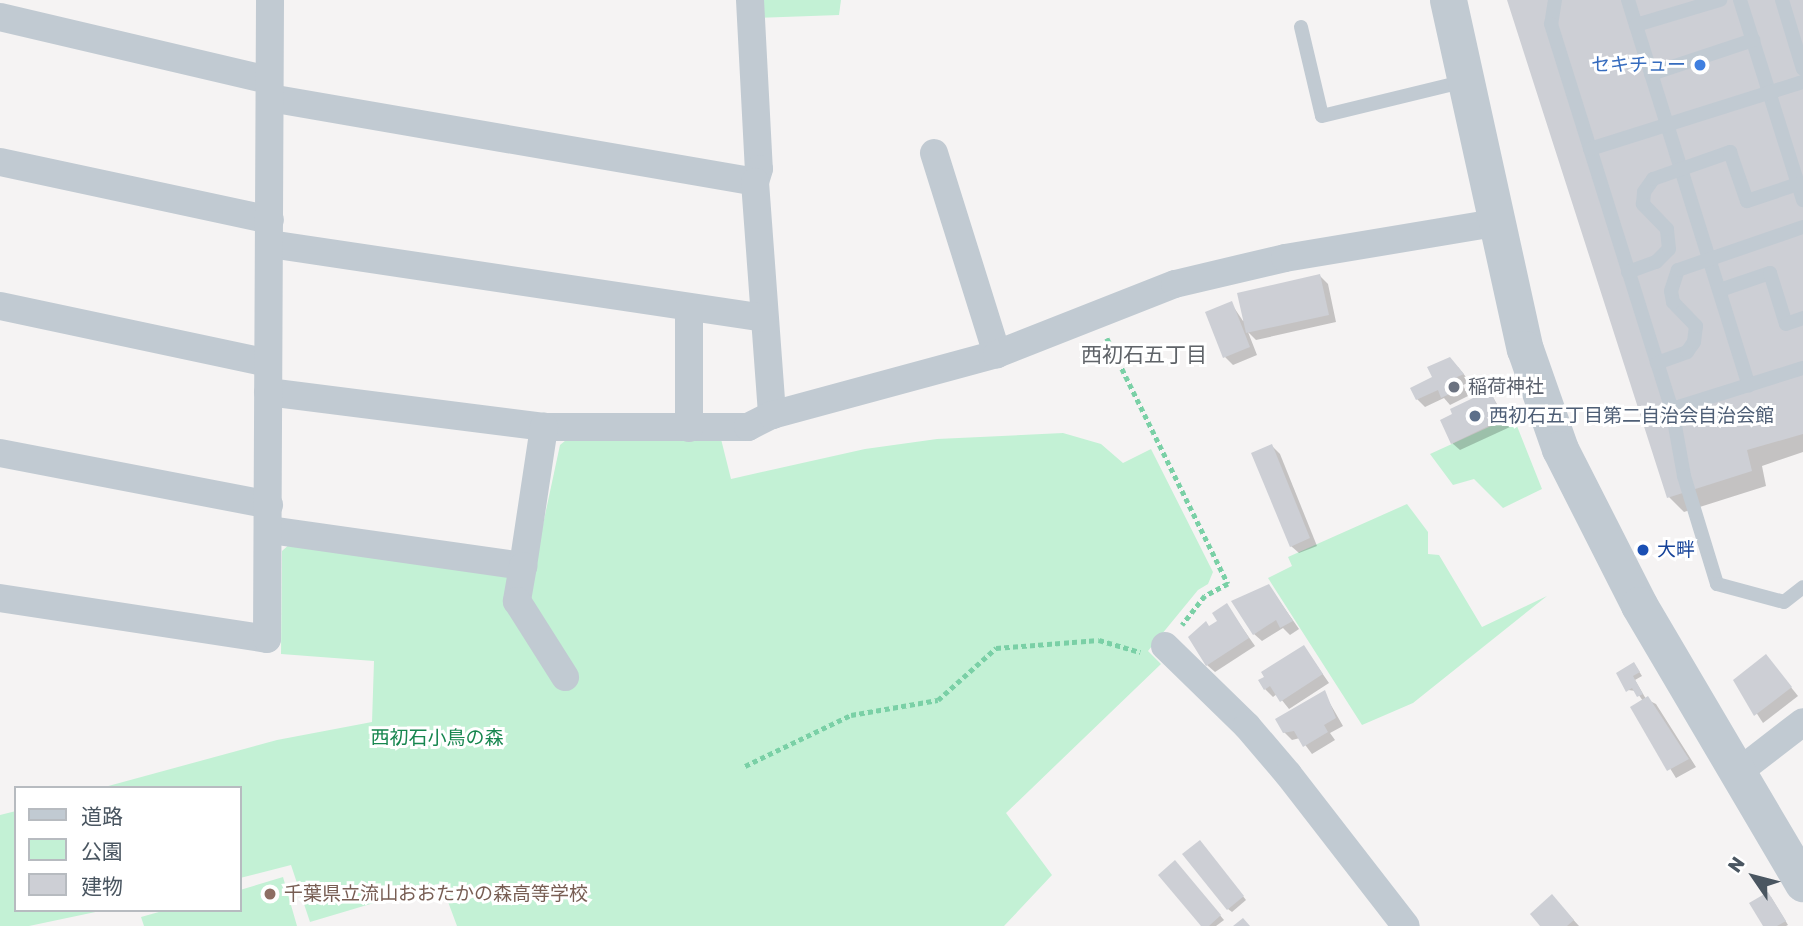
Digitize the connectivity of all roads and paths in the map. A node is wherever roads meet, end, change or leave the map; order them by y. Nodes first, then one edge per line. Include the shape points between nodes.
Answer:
1 (270, 0) edge
2 (750, 0) edge
3 (1448, 0) edge
4 (1555, 0) edge
5 (1628, 0) edge
6 (1720, 0) edge
7 (1740, 0) edge
8 (1782, 0) edge
9 (0, 17) edge
10 (1636, 25) junction
11 (1301, 27) dead end
12 (1753, 40) junction
13 (1803, 69) edge
14 (1651, 74) junction
15 (1467, 81) junction
16 (1803, 82) edge
17 (269, 89) junction
18 (1769, 93) junction
19 (1668, 125) junction
20 (1590, 149) junction
21 (934, 153) dead end
22 (0, 162) edge
23 (1681, 168) junction
24 (755, 182) junction
25 (1798, 184) junction
26 (1803, 200) edge
27 (1499, 222) junction
28 (1803, 227) edge
29 (270, 232) junction
30 (1710, 259) junction
31 (1628, 272) junction
32 (1720, 290) junction
33 (0, 306) edge
34 (689, 309) junction
35 (1097, 317) junction
36 (764, 318) junction
37 (1803, 318) edge
38 (997, 354) junction
39 (268, 363) junction
40 (1657, 363) junction
41 (1803, 368) edge
42 (1749, 385) junction
43 (268, 392) junction
44 (1672, 409) junction
45 (772, 415) junction
46 (544, 427) junction
47 (689, 428) junction
48 (0, 453) edge
49 (269, 517) junction
50 (523, 566) junction
51 (1803, 587) edge
52 (0, 598) edge
53 (1165, 646) junction
54 (565, 677) dead end
55 (1803, 722) edge
56 (745, 766) dead end
57 (1737, 773) junction
58 (1803, 883) edge
59 (1406, 926) edge

1 - 17 street
2 - 24 street via 759,169
3 - 15 street
4 - 20 lane via 1551,24
5 - 10 lane
6 - 10 lane
7 - 12 lane
8 - 13 lane
9 - 17 street
10 - 14 lane
11 - 15 lane via 1322,116
12 - 14 lane
12 - 18 lane
14 - 19 lane
15 - 27 street
16 - 18 lane
17 - 24 street
17 - 29 street
18 - 19 lane
18 - 25 lane
19 - 20 lane
19 - 23 lane
20 - 31 lane
21 - 38 street
22 - 29 street
23 - 25 lane via 1730,152 1747,201
23 - 30 lane
23 - 31 lane via 1653,179 1644,192 1646,212 1667,229 1669,249 1657,262
24 - 36 street
25 - 26 lane
27 - 35 street via 1175,284
27 - 57 street via 1525,349 1560,449 1639,606
28 - 30 lane
29 - 34 street
29 - 39 street
30 - 32 lane
30 - 40 lane via 1687,265 1672,279 1673,302 1696,326 1695,342 1687,352
31 - 40 lane
32 - 37 lane via 1770,273 1786,324
32 - 42 lane
33 - 39 street
34 - 36 street
34 - 47 street
35 - 38 street
35 - 53 path via 1228,584 1205,596
36 - 45 street
38 - 45 street
39 - 43 street
40 - 44 lane
41 - 42 lane
42 - 44 lane
43 - 46 street
43 - 49 street
44 - 51 lane via 1684,476 1717,584 1784,602
45 - 47 street via 748,427
46 - 47 street
46 - 50 street
48 - 49 street
49 - 50 street
49 - 52 street via 267,639
50 - 54 street via 517,601
53 - 56 path via 1154,657 1099,640 996,648 938,700 851,715
53 - 59 street via 1264,745
55 - 57 street
57 - 58 street

